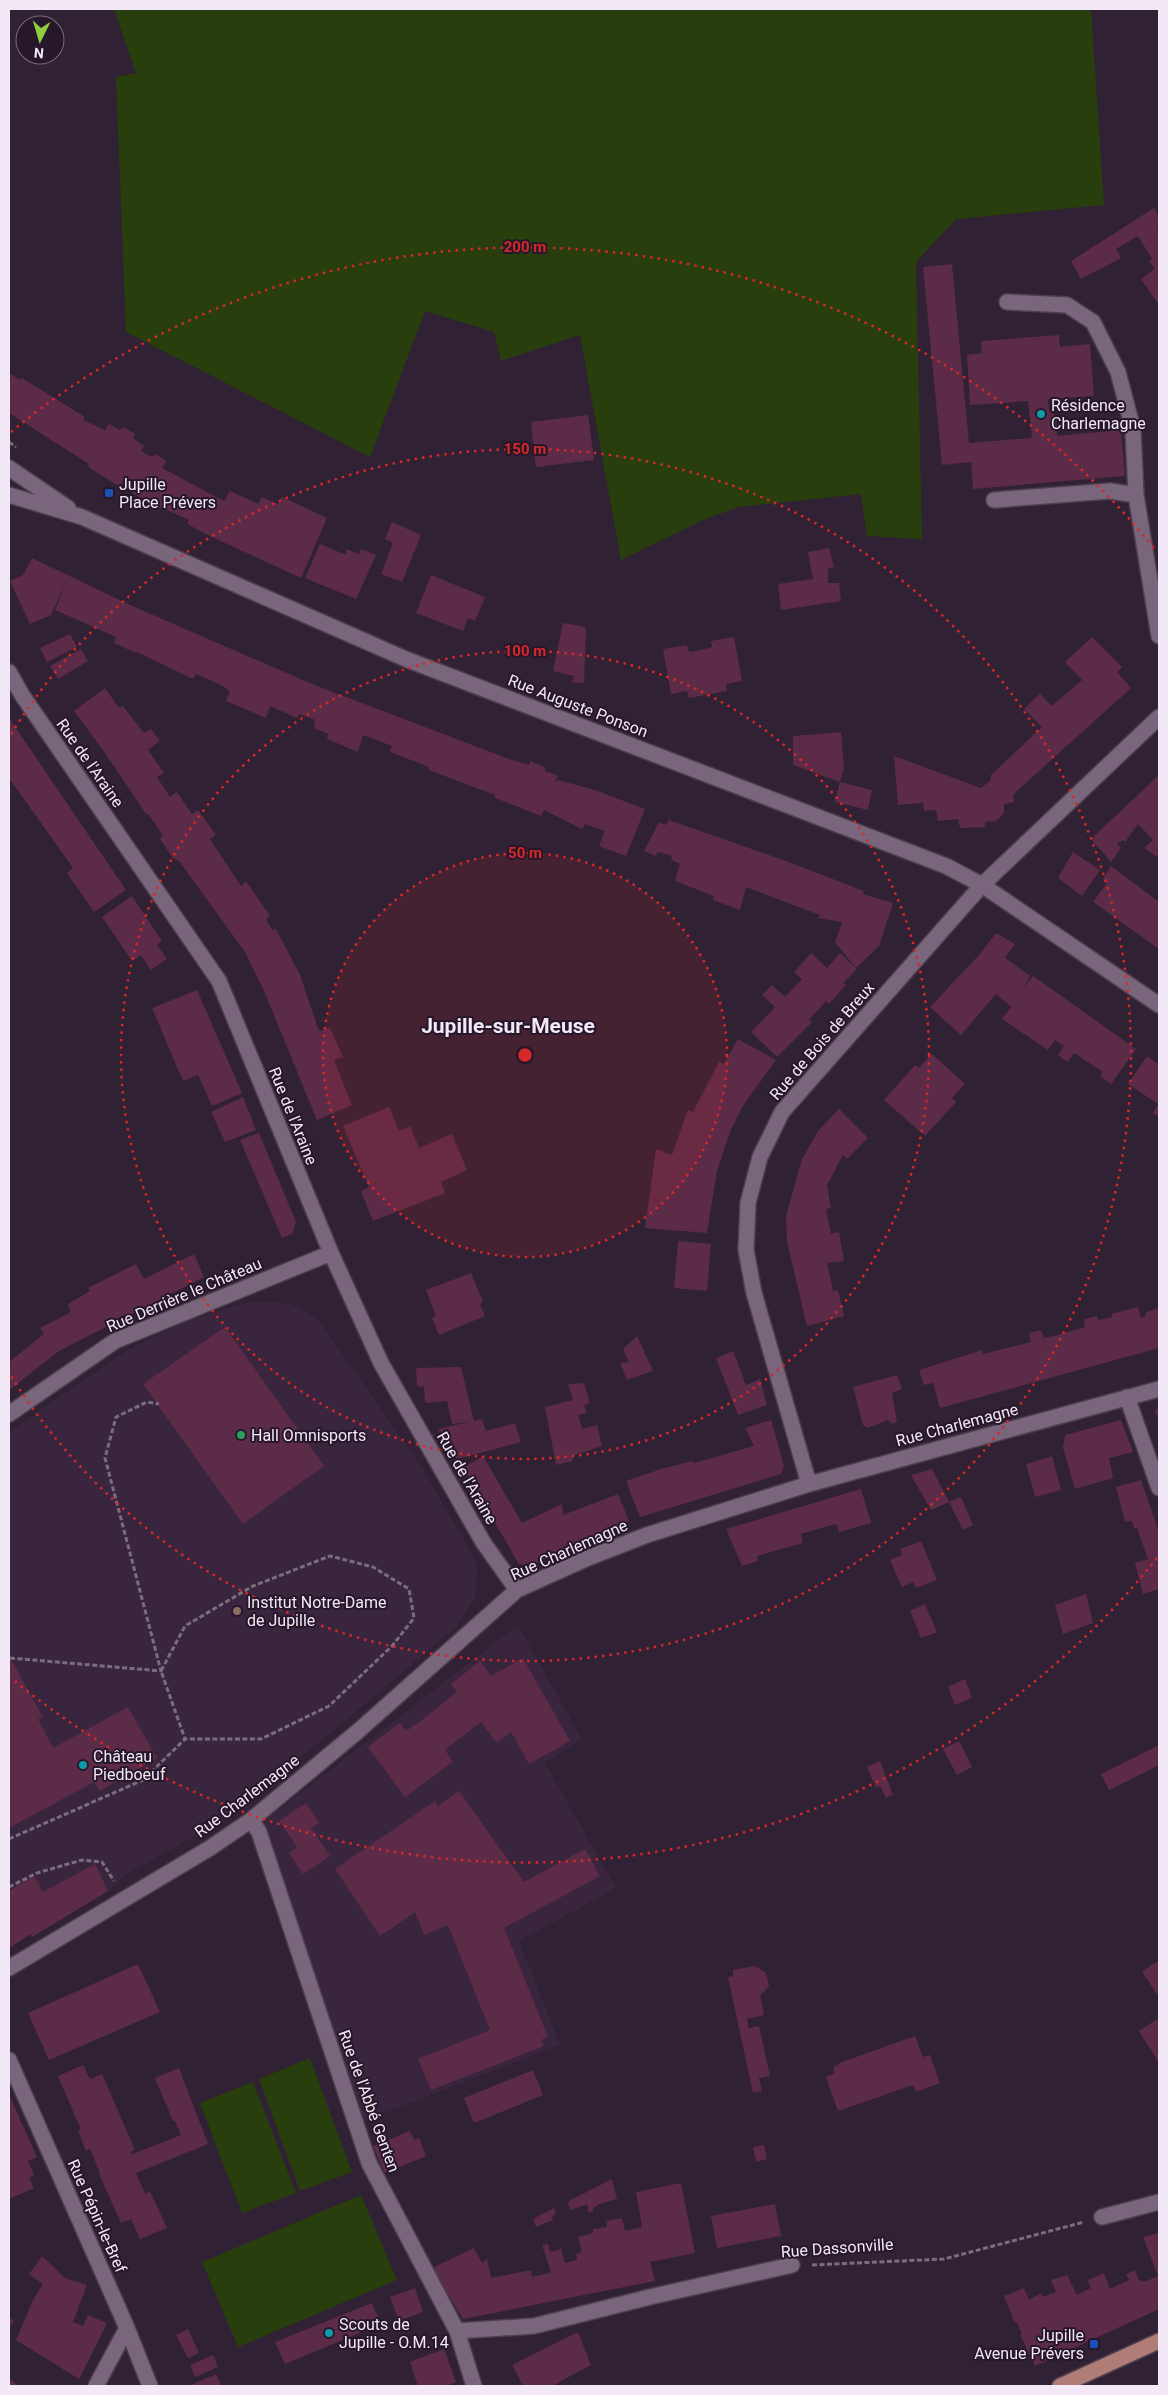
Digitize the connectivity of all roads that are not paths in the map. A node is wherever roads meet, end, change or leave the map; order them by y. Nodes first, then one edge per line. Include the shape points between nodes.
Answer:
1 (1007, 302) dead end
2 (9, 468) edge
3 (9, 495) edge
4 (1136, 495) junction
5 (994, 500) dead end
6 (82, 517) junction
7 (1159, 636) edge
8 (9, 672) edge
9 (1159, 717) edge
10 (982, 885) junction
11 (1159, 1005) edge
12 (330, 1252) junction
13 (1159, 1390) edge
14 (1127, 1397) junction
15 (9, 1414) edge
16 (809, 1484) junction
17 (1159, 1488) edge
18 (517, 1590) junction
19 (251, 1820) junction
20 (9, 1968) edge
21 (9, 2060) edge
22 (1159, 2202) edge
23 (1102, 2217) road end
24 (792, 2265) road end
25 (127, 2328) junction
26 (457, 2331) junction
27 (1159, 2341) edge
28 (96, 2386) edge
29 (150, 2386) edge
30 (474, 2386) edge
31 (1060, 2386) edge

1 - 4 street via 1067,305 1093,322 1118,372 1133,429
2 - 6 street, Rue Auguste Ponson
3 - 6 street, Rue Auguste Ponson
4 - 5 street via 1110,491
4 - 7 street
6 - 10 street, Rue Auguste Ponson via 408,660 946,866
8 - 12 street, Rue de l'Araine via 219,981
9 - 10 street, Rue de Bois de Breux
10 - 11 street, Rue Auguste Ponson
10 - 16 street, Rue de Bois de Breux via 782,1112 760,1156 748,1203 746,1250 754,1293
12 - 15 street, Rue Derrière le Château via 115,1341
12 - 18 street, Rue de l'Araine via 381,1363 483,1542
13 - 14 street, Rue Charlemagne
14 - 16 street, Rue Charlemagne
14 - 17 street
16 - 18 street, Rue Charlemagne via 647,1535
18 - 19 street, Rue Charlemagne via 357,1732
19 - 20 street, Rue Charlemagne
19 - 26 street, Rue de l'Abbé Genten via 259,1832 369,2163
21 - 25 street, Rue Pépin-le-Bref
22 - 23 street
24 - 26 street, Rue Dassonville via 534,2326
25 - 28 street
25 - 29 street, Rue Pépin-le-Bref
26 - 30 street, Rue de l'Abbé Genten
27 - 31 main road

